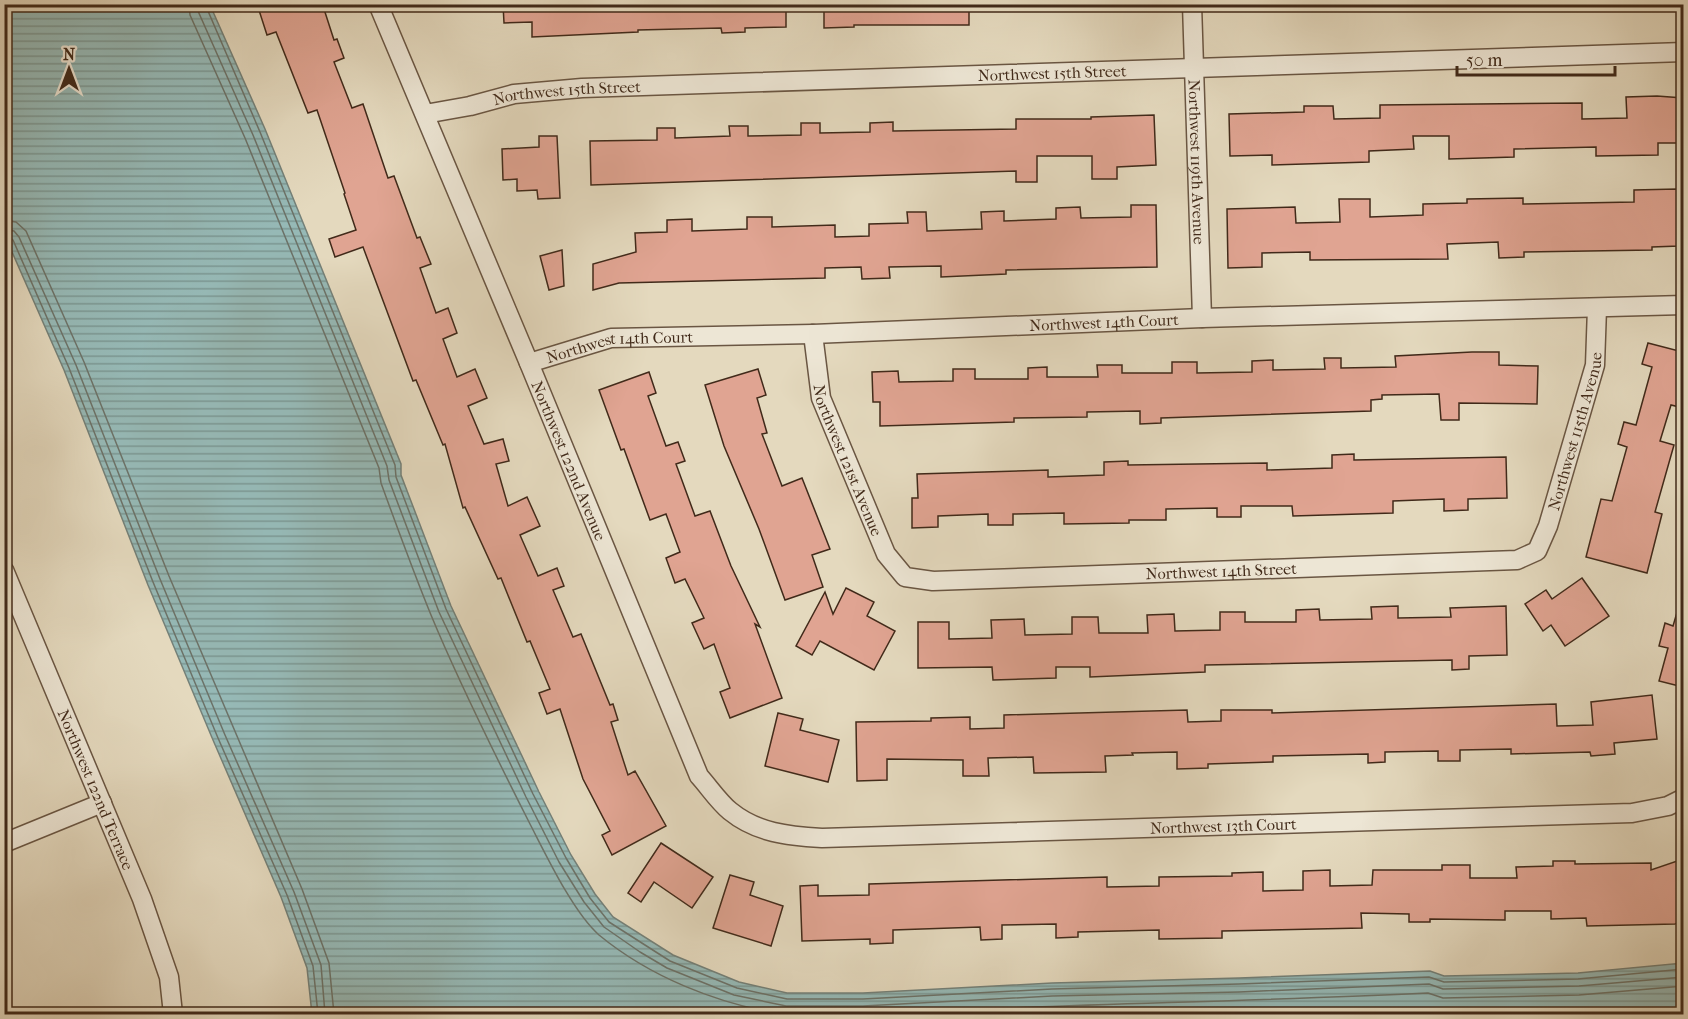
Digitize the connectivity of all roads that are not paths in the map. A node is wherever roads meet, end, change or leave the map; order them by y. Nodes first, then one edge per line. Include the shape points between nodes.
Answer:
1 (378, 4) edge
2 (1192, 4) edge
3 (1683, 52) edge
4 (1195, 68) junction
5 (424, 114) junction
6 (1683, 304) edge
7 (1597, 308) junction
8 (1202, 318) junction
9 (813, 334) junction
10 (529, 363) junction
11 (1537, 551) joint
12 (4, 570) edge
13 (905, 577) joint
14 (1683, 798) edge
15 (102, 803) junction
16 (759, 829) joint
17 (4, 843) edge
18 (173, 1014) edge

1 - 5 street, Northwest 122nd Avenue
2 - 4 street, Northwest 119th Avenue
3 - 4 street, Northwest 15th Street
4 - 5 street, Northwest 15th Street via 582,88 514,94
4 - 8 street, Northwest 119th Avenue
5 - 10 street, Northwest 122nd Avenue
6 - 7 street, Northwest 14th Court
7 - 8 street, Northwest 14th Court
7 - 11 street, Northwest 115th Avenue via 1595,365 1548,526
8 - 9 street, Northwest 14th Court
9 - 10 street, Northwest 14th Court via 611,338
9 - 13 street, Northwest 121st Avenue via 821,398 886,554
10 - 16 street, Northwest 122nd Avenue via 699,776 729,810
11 - 13 street, Northwest 14th Street via 1517,560 933,581
12 - 15 street, Northwest 122nd Terrace
14 - 16 street, Northwest 13th Court via 1668,806 1632,813 822,838
15 - 17 street
15 - 18 street, Northwest 122nd Terrace via 169,977

